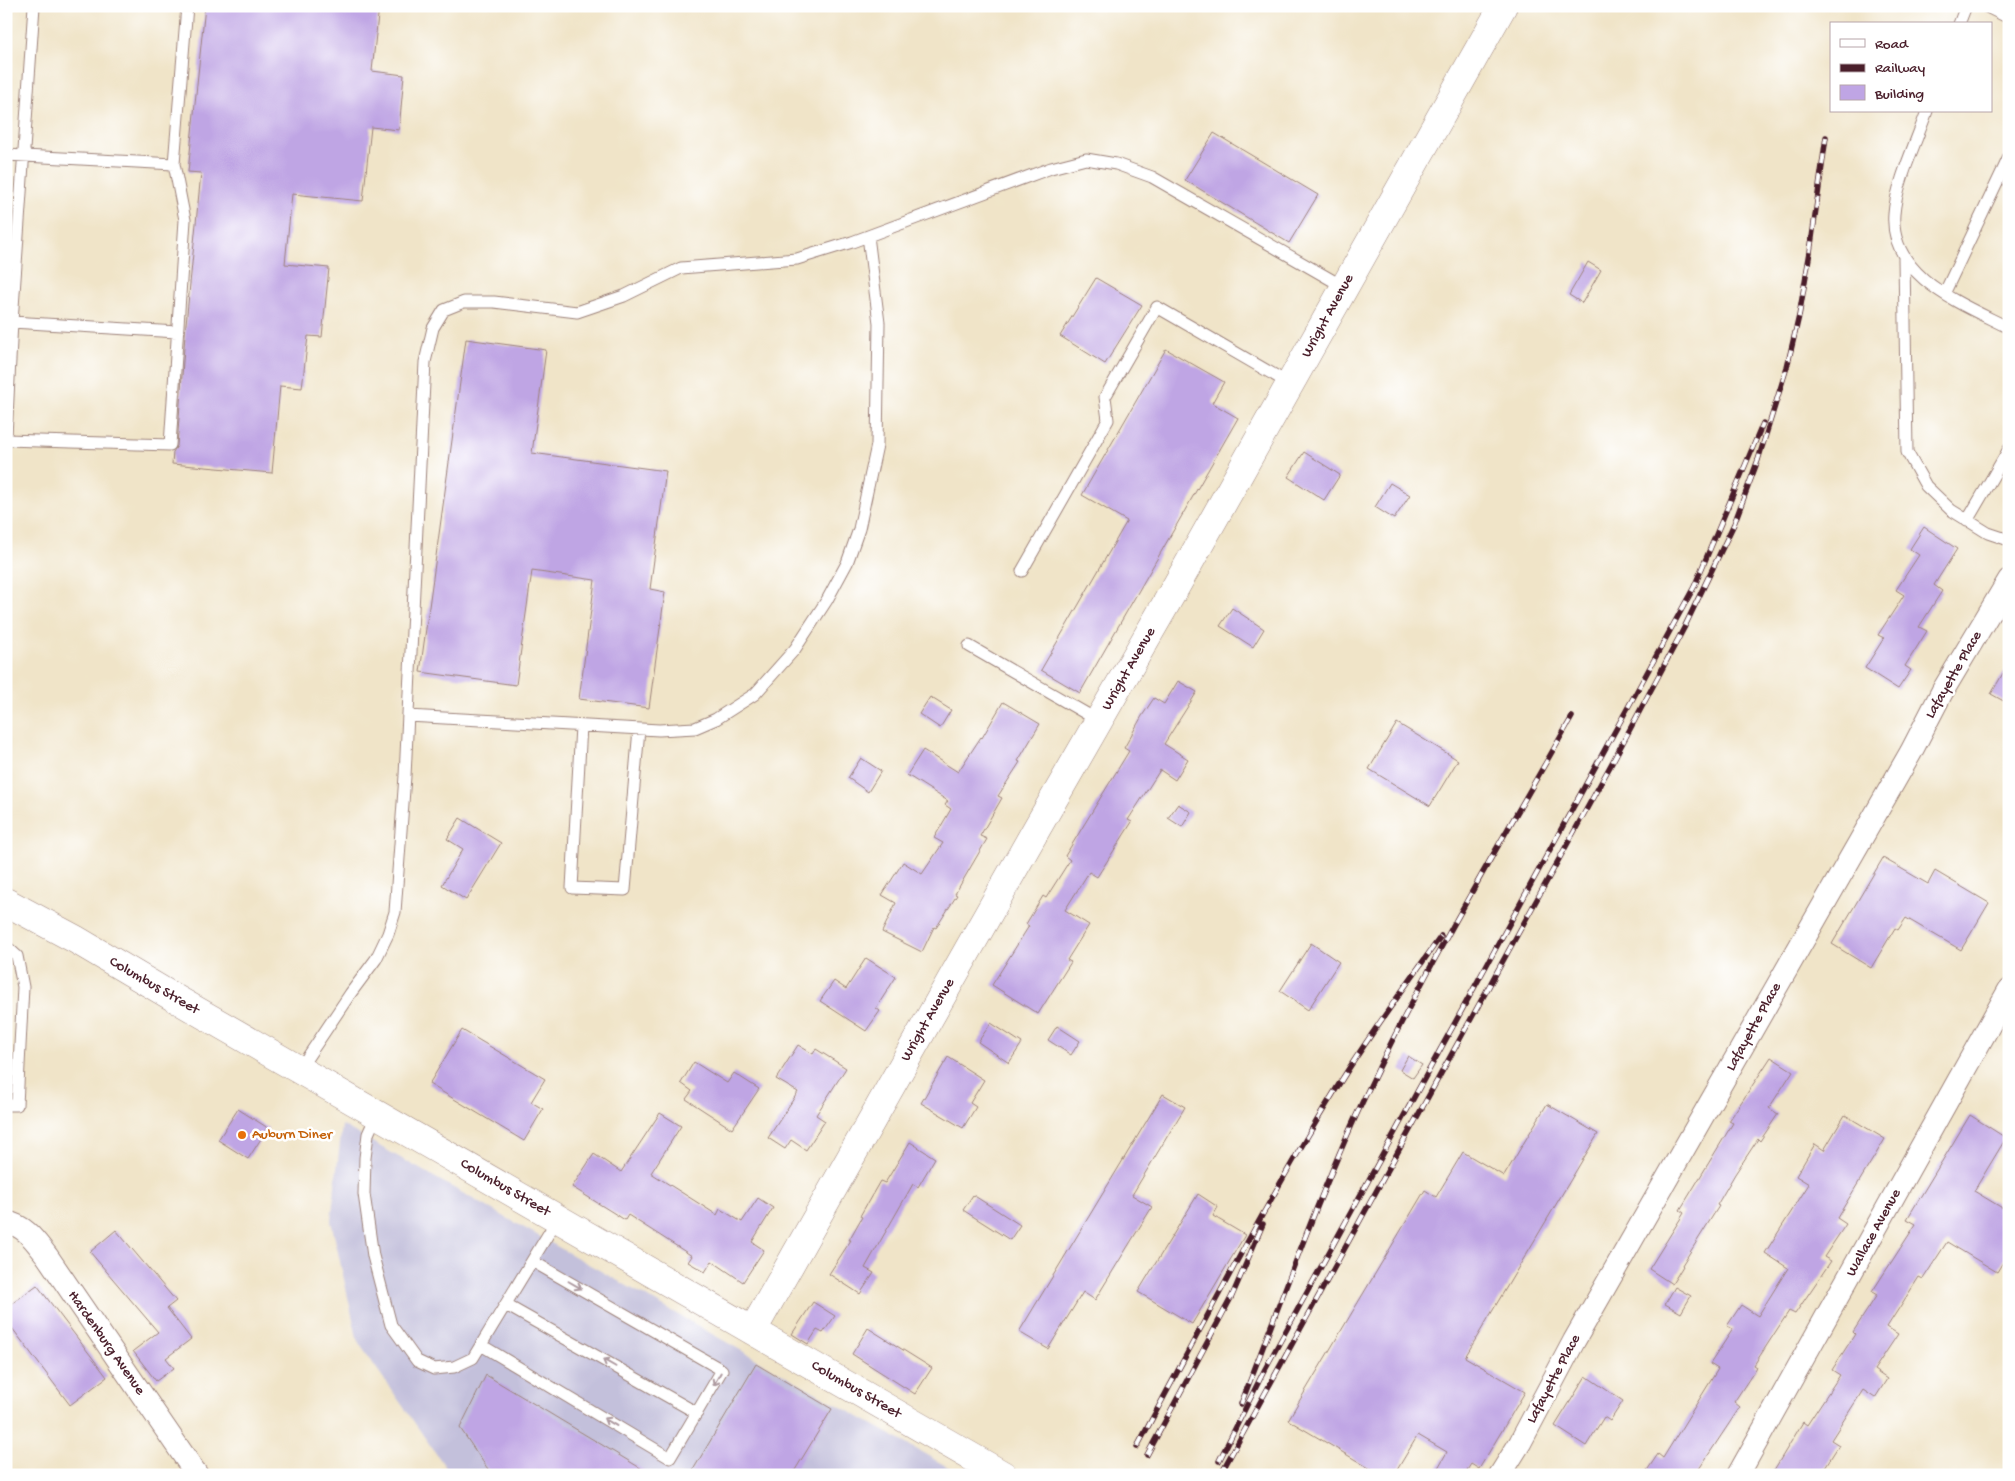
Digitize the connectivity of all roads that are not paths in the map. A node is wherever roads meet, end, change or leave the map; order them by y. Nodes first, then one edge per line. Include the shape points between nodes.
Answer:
1 (34, 6) edge
2 (187, 6) edge
3 (1503, 6) edge
4 (1966, 6) edge
5 (1984, 6) edge
6 (2009, 18) edge
7 (1960, 22) edge
8 (1927, 112) edge
9 (6, 155) edge
10 (23, 156) junction
11 (2009, 157) edge
12 (174, 164) junction
13 (868, 236) junction
14 (1904, 258) junction
15 (1344, 287) junction
16 (1944, 292) junction
17 (9, 310) edge
18 (12, 322) junction
19 (2009, 328) edge
20 (177, 332) junction
21 (1290, 384) junction
22 (6, 438) edge
23 (2009, 449) edge
24 (1967, 520) junction
25 (2009, 540) edge
26 (1022, 571) dead end
27 (2009, 580) edge
28 (969, 646) dead end
29 (408, 716) junction
30 (1099, 721) junction
31 (581, 726) junction
32 (639, 729) junction
33 (6, 902) edge
34 (6, 946) edge
35 (2009, 990) edge
36 (299, 1070) junction
37 (6, 1105) edge
38 (377, 1114) junction
39 (558, 1218) junction
40 (6, 1222) edge
41 (532, 1261) junction
42 (506, 1305) junction
43 (753, 1330) junction
44 (481, 1345) junction
45 (697, 1413) junction
46 (197, 1475) edge
47 (1003, 1475) edge
48 (1500, 1475) edge
49 (1738, 1475) edge

1 - 10 lane
2 - 12 lane
3 - 15 street, Wright Avenue
4 - 7 lane
5 - 6 lane
8 - 14 lane via 1894,213 1894,230
9 - 10 lane
10 - 12 lane
10 - 17 lane
11 - 16 lane
12 - 20 lane via 185,220
13 - 15 lane via 1051,168 1086,160 1116,164 1152,177
13 - 29 lane via 797,259 681,268 624,296 577,312 494,302 464,302 444,310 433,328 425,362
13 - 32 lane via 879,323 877,445 859,529 847,563 795,649 755,694 716,719 695,728
14 - 16 lane via 1927,282
14 - 24 lane via 1907,452 1926,486 1951,510
15 - 21 street, Wright Avenue
16 - 19 lane
17 - 18 lane
18 - 20 lane
18 - 22 lane
20 - 22 lane via 170,445
21 - 26 lane via 1157,307 1105,396 1108,420
21 - 30 street, Wright Avenue
23 - 24 lane
24 - 25 lane via 1988,533
27 - 48 street, Lafayette Place via 1942,692
28 - 30 lane
29 - 31 lane
29 - 36 lane via 394,912 388,934 376,959
30 - 43 street, Wright Avenue
31 - 32 lane
31 - 32 lane via 572,888 625,890
33 - 36 street, Columbus Street
34 - 37 lane via 17,956 23,987 17,1106
35 - 49 street, Wallace Avenue
36 - 38 street, Columbus Street
38 - 39 street, Columbus Street
38 - 44 lane via 368,1134 364,1194 373,1256 391,1325 417,1361 434,1369 454,1367 473,1358
39 - 41 lane
39 - 43 street, Columbus Street
40 - 46 street, Hardenburg Avenue via 30,1234 47,1256
41 - 42 lane
41 -> 45 lane via 722,1370
42 - 44 lane
45 -> 42 lane
43 - 47 street, Columbus Street
45 -> 44 lane via 670,1458

